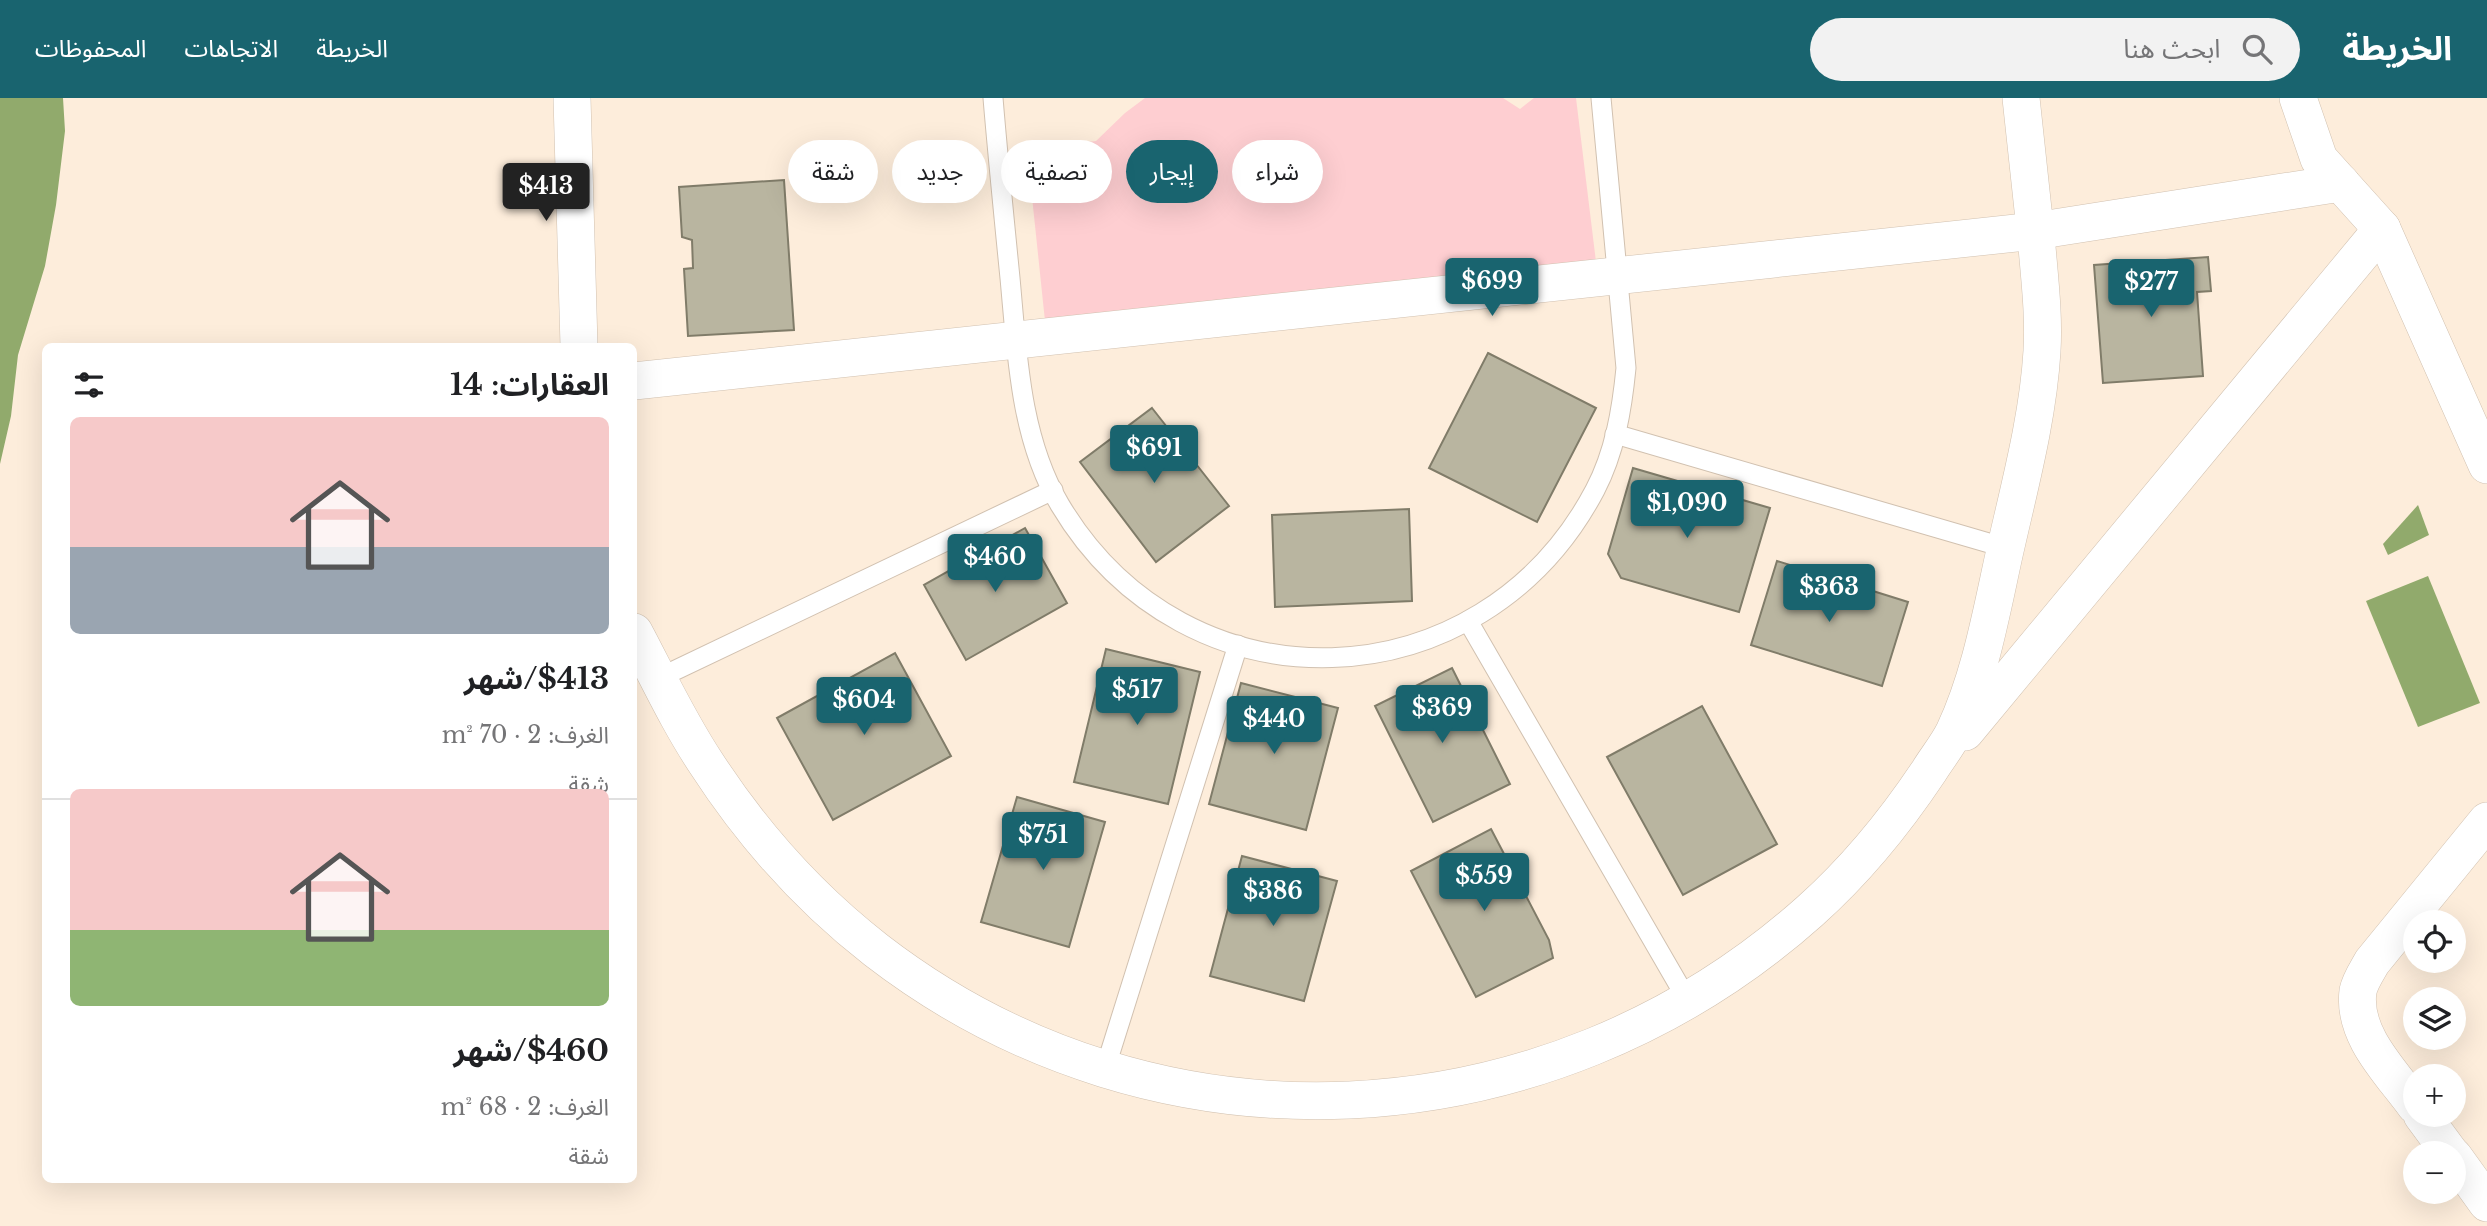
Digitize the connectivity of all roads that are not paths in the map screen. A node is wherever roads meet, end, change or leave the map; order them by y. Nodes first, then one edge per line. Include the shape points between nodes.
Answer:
1 (572, 98) edge
2 (993, 98) edge
3 (1601, 98) edge
4 (2021, 98) edge
5 (2298, 98) edge
6 (2341, 183) junction
7 (2382, 229) junction
8 (2035, 231) junction
9 (1619, 275) junction
10 (1016, 340) junction
11 (579, 343) edge
12 (637, 381) edge
13 (1615, 434) junction
14 (2484, 450) edge
15 (1053, 490) junction
16 (2006, 548) junction
17 (1468, 621) junction
18 (637, 638) edge
19 (1238, 645) junction
20 (659, 678) junction
21 (1913, 795) junction
22 (2487, 821) edge
23 (1688, 1001) junction
24 (1105, 1069) junction
25 (2403, 1088) edge
26 (2466, 1174) edge
27 (2487, 1203) edge

1 - 11 street
2 - 10 lane
3 - 9 lane
4 - 8 street
5 - 6 street via 2319,159
6 - 7 street
6 - 8 street
7 - 14 street
7 - 21 street
8 - 9 street
8 - 16 street via 2042,350
9 - 10 street
9 - 13 lane via 1626,368
10 - 12 street
10 - 15 lane via 1029,427
13 - 16 lane
13 - 17 lane via 1597,487 1551,555 1522,585
15 - 19 lane via 1082,538 1140,596 1174,619
15 - 20 lane
16 - 21 street via 1973,683 1952,736
17 - 19 lane via 1414,644 1374,654 1291,657
17 - 23 lane
18 - 20 street
19 - 24 lane
20 - 24 street via 702,758 739,811 780,862 826,908 929,987 1044,1047
21 - 23 street via 1829,894 1780,937
22 - 25 street via 2372,962 2358,988 2357,1015 2368,1040
23 - 24 street via 1554,1063 1427,1093 1297,1101 1233,1096
26 - 27 street

